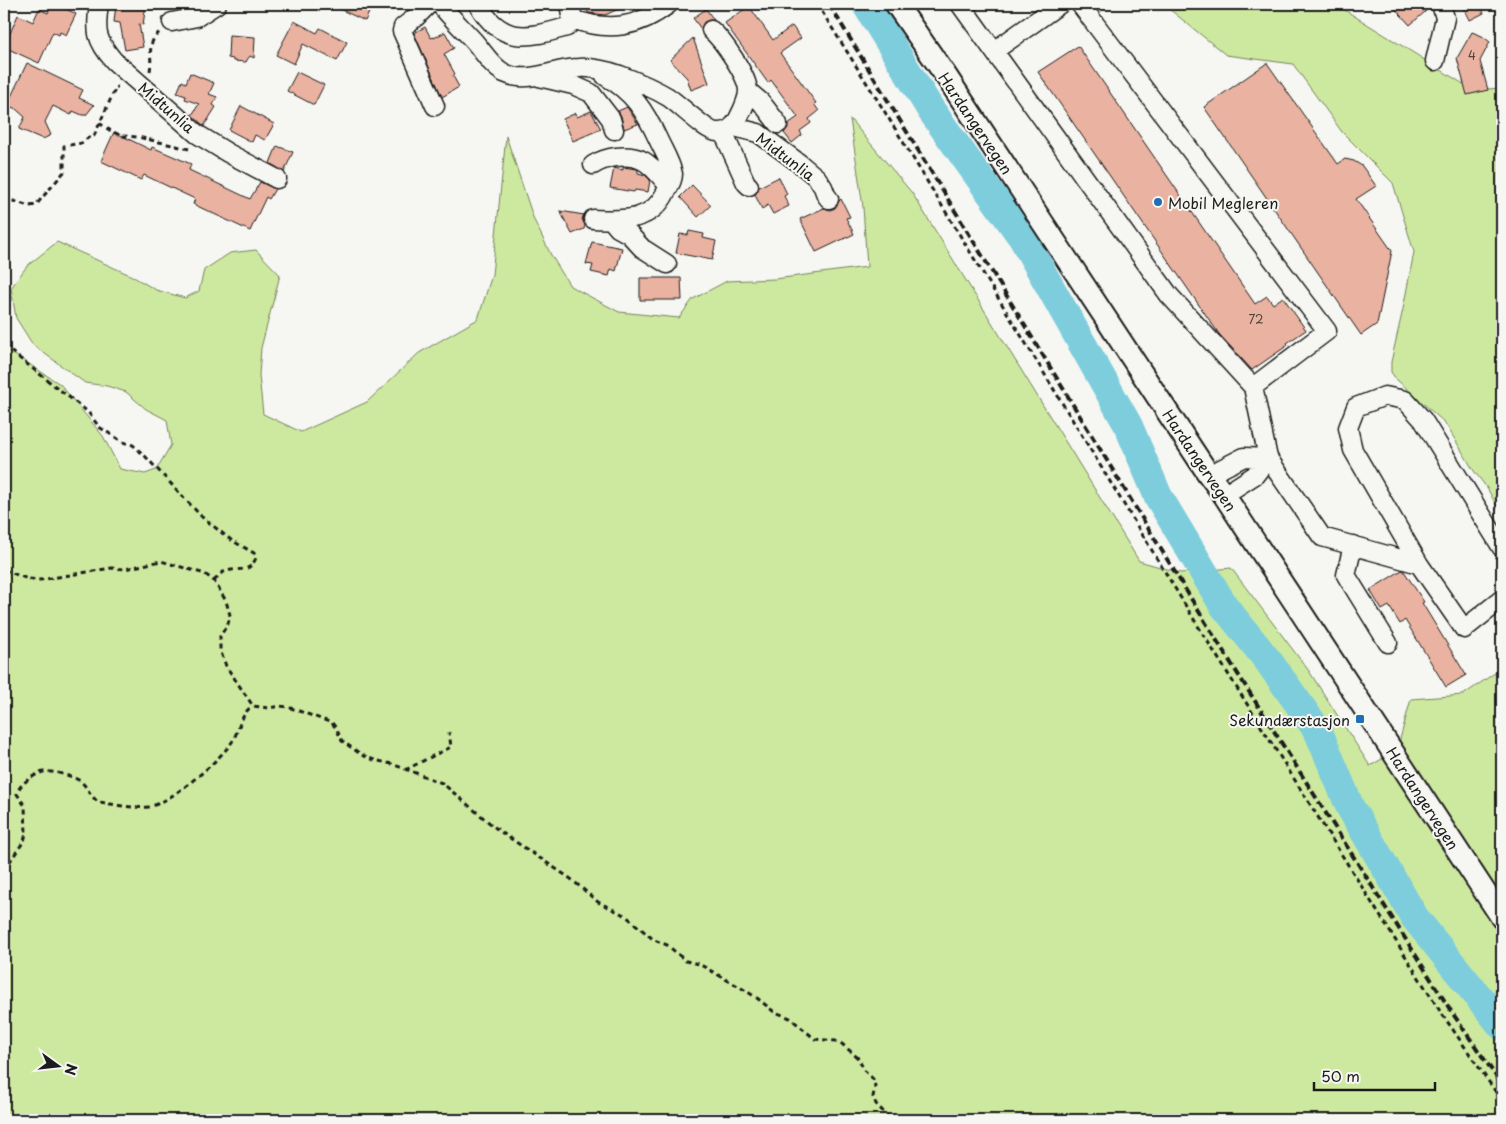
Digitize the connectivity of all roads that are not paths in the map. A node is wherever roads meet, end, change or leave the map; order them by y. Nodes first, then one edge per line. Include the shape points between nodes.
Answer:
1 (99, 4) edge
2 (218, 4) edge
3 (429, 4) edge
4 (440, 4) edge
5 (478, 4) edge
6 (669, 4) edge
7 (896, 4) edge
8 (960, 4) edge
9 (1060, 4) edge
10 (1080, 4) edge
11 (1441, 4) edge
12 (571, 11) edge
13 (172, 22) dead end
14 (712, 30) dead end
15 (994, 51) junction
16 (1435, 61) dead end
17 (591, 69) junction
18 (536, 76) junction
19 (748, 91) junction
20 (435, 106) dead end
21 (778, 124) dead end
22 (729, 128) junction
23 (614, 130) dead end
24 (594, 165) dead end
25 (277, 179) dead end
26 (669, 186) junction
27 (749, 186) dead end
28 (829, 199) dead end
29 (593, 219) dead end
30 (613, 220) junction
31 (667, 264) dead end
32 (1253, 387) junction
33 (1268, 458) junction
34 (1209, 475) junction
35 (1224, 495) junction
36 (1353, 545) junction
37 (1502, 548) edge
38 (1419, 564) junction
39 (1502, 599) edge
40 (1388, 643) dead end
41 (1502, 918) edge

1 - 25 street, Midtunlia via 98,34 103,48 114,61 197,134
2 - 13 street via 197,17
3 - 20 street via 402,31
4 - 18 street, Midtunlia via 494,66 512,76
5 - 12 street via 501,30 522,36 567,27
6 - 12 street via 644,20 612,27 585,24
7 - 34 main road, Hardangervegen
8 - 15 street
9 - 15 street
10 - 32 street via 1327,331
11 - 16 street via 1445,18
14 - 19 street via 740,68
15 - 32 street via 1169,295
17 - 18 street, Midtunlia via 578,68
17 - 22 street, Midtunlia via 619,75 654,89 711,131
17 - 26 street via 623,90 648,117 673,174
18 - 23 street, Midtunlia via 591,93 611,120
19 - 21 street
19 - 22 street via 744,106
22 - 27 street
22 - 28 street, Midtunlia via 758,133 817,178
24 - 26 street via 603,159 638,158 650,165
26 - 30 street via 656,207 646,214
29 - 30 street
30 - 31 street via 642,248
32 - 33 street
33 - 34 street via 1244,457
33 - 35 street via 1255,475
33 - 36 street via 1322,537
34 - 35 main road, Hardangervegen
35 - 41 main road, Hardangervegen
36 - 38 street
36 - 40 street via 1346,575
37 - 38 street via 1423,420 1405,400 1385,396 1356,407 1348,428 1353,450
38 - 39 street via 1464,629

